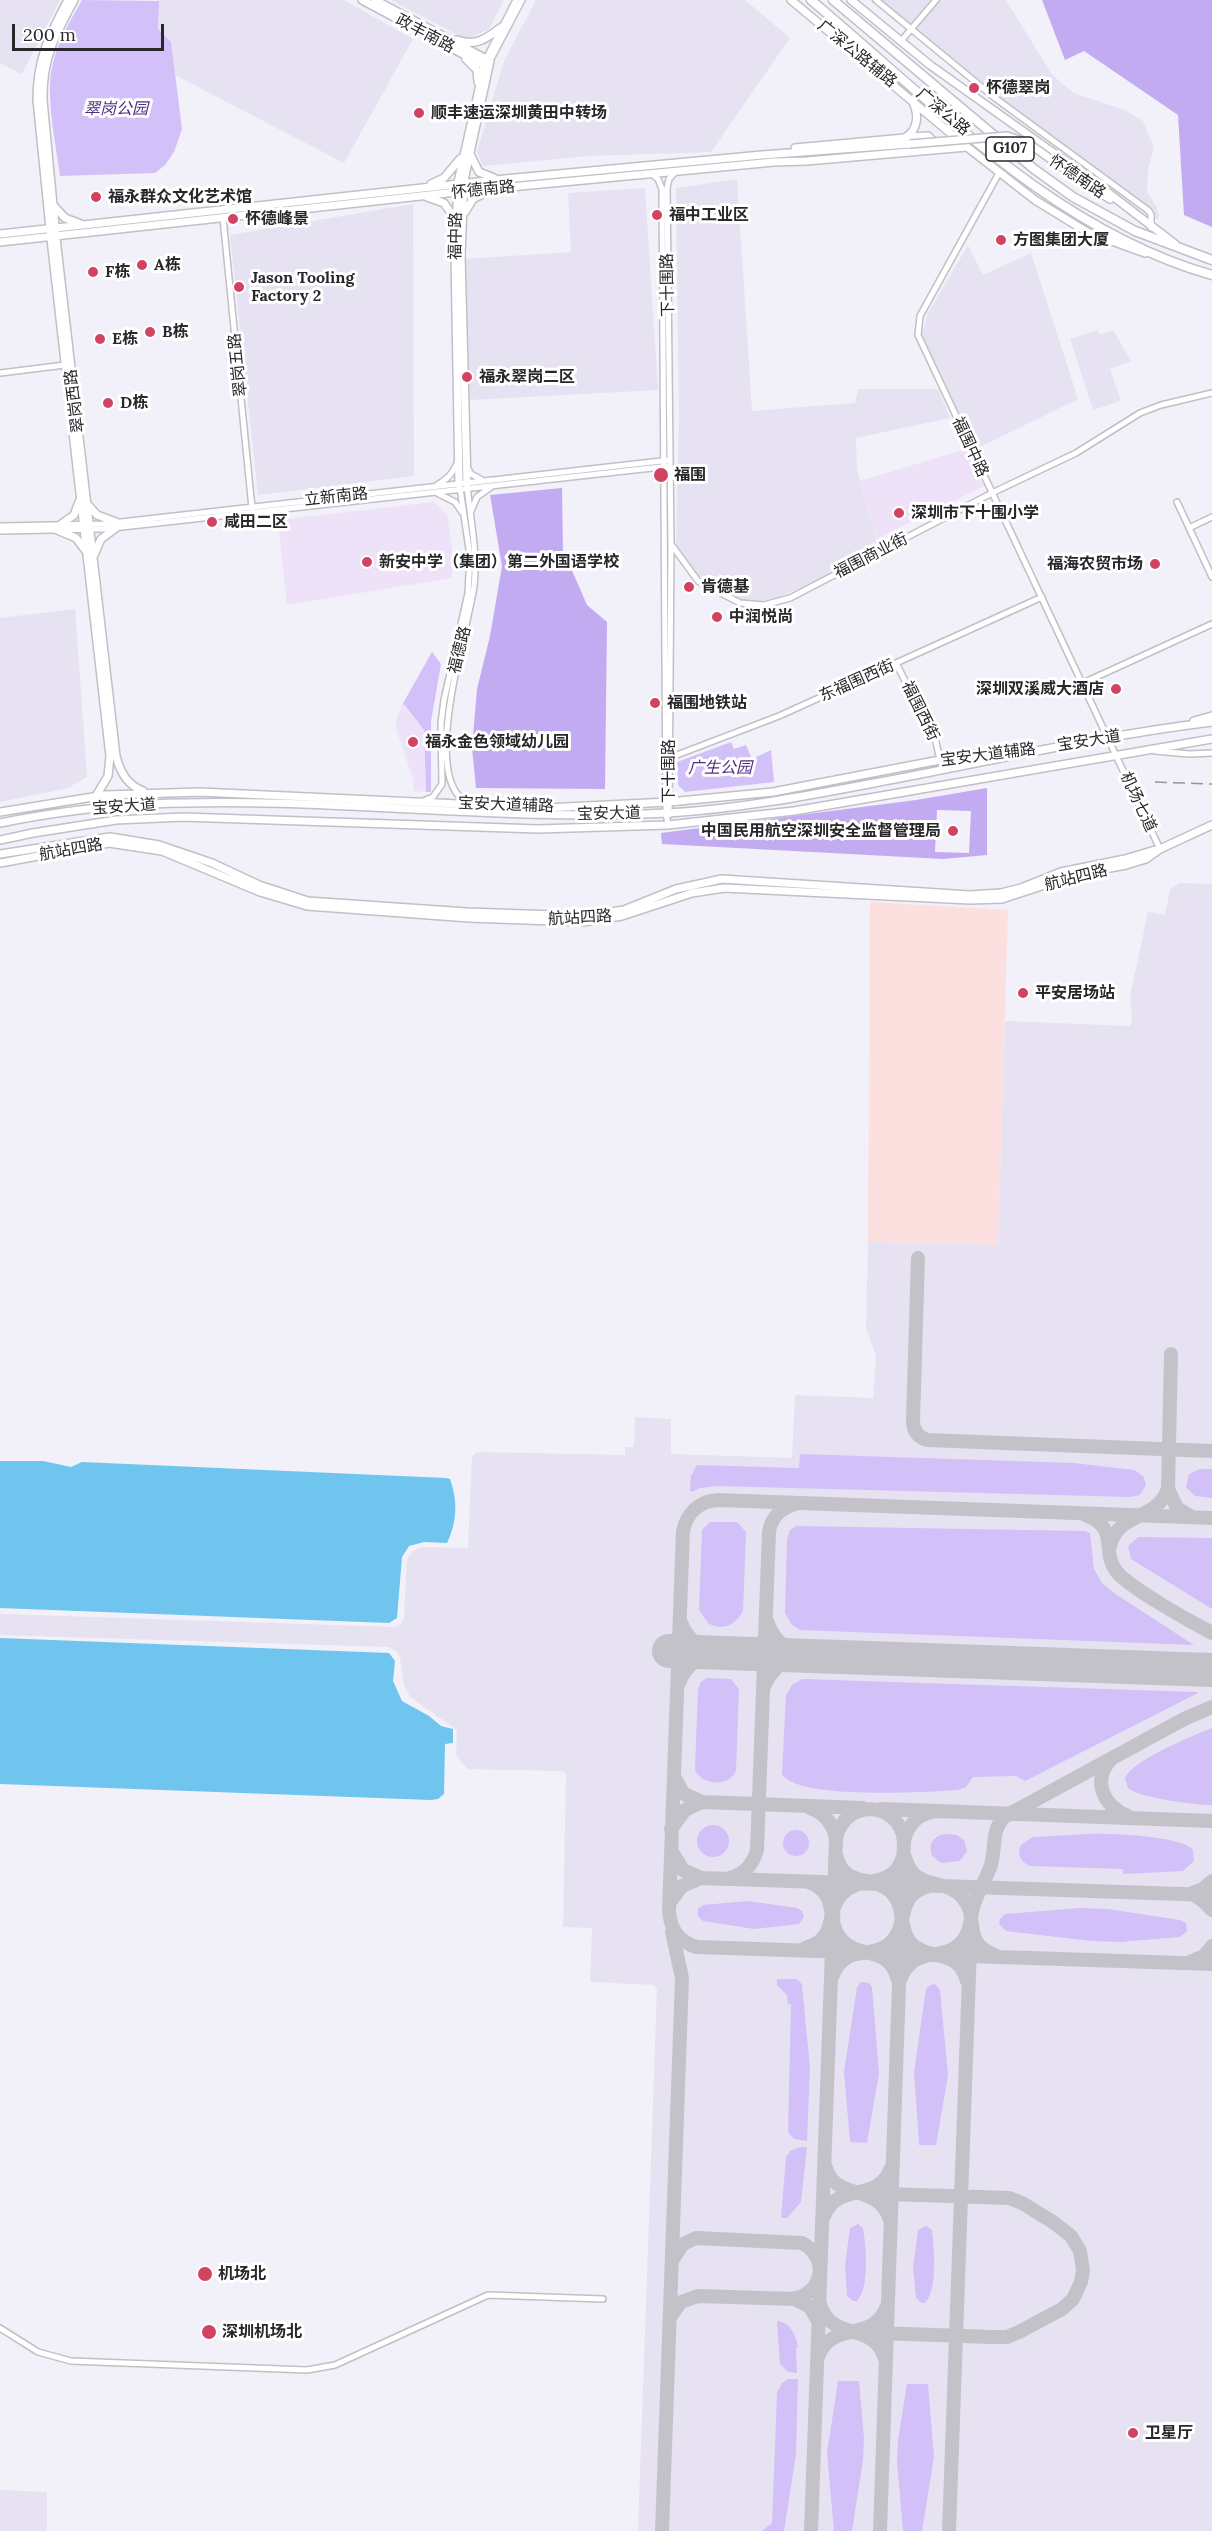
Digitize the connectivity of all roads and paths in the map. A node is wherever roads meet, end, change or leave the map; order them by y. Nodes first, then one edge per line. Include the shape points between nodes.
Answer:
1 (68, 0) edge
2 (74, 0) edge
3 (362, 0) edge
4 (375, 0) edge
5 (516, 0) edge
6 (522, 0) edge
7 (791, 0) edge
8 (811, 0) edge
9 (833, 0) edge
10 (851, 0) edge
11 (876, 0) edge
12 (936, 0) edge
13 (503, 26) junction
14 (415, 28) junction
15 (911, 29) junction
16 (438, 34) junction
17 (901, 41) junction
18 (487, 63) junction
19 (477, 95) junction
20 (911, 98) junction
21 (907, 141) junction
22 (967, 147) junction
23 (924, 150) junction
24 (466, 153) junction
25 (676, 171) junction
26 (650, 173) junction
27 (999, 173) junction
28 (506, 179) junction
29 (418, 188) junction
30 (460, 188) junction
31 (499, 188) junction
32 (416, 196) junction
33 (53, 204) junction
34 (223, 218) junction
35 (1139, 218) junction
36 (459, 219) junction
37 (90, 225) junction
38 (1151, 228) junction
39 (53, 233) junction
40 (0, 234) edge
41 (0, 242) edge
42 (1190, 253) junction
43 (1164, 259) junction
44 (1212, 260) edge
45 (1212, 275) edge
46 (65, 365) junction
47 (0, 373) edge
48 (1212, 393) edge
49 (458, 451) junction
50 (466, 463) junction
51 (667, 463) junction
52 (487, 480) junction
53 (497, 485) junction
54 (463, 486) junction
55 (427, 490) junction
56 (992, 493) junction
57 (83, 499) junction
58 (1177, 502) dead end
59 (252, 510) junction
60 (467, 518) junction
61 (1212, 518) edge
62 (116, 525) junction
63 (0, 526) edge
64 (87, 527) junction
65 (58, 528) junction
66 (1189, 528) junction
67 (0, 531) edge
68 (671, 544) junction
69 (90, 556) junction
70 (1212, 577) edge
71 (1042, 597) junction
72 (1212, 624) edge
73 (896, 663) junction
74 (1083, 683) junction
75 (1212, 716) edge
76 (1212, 722) edge
77 (1171, 727) junction
78 (1108, 737) junction
79 (1212, 739) edge
80 (1046, 748) junction
81 (1144, 751) junction
82 (1212, 753) edge
83 (1117, 756) junction
84 (669, 758) junction
85 (940, 760) junction
86 (449, 771) junction
87 (442, 772) junction
88 (148, 793) junction
89 (95, 796) junction
90 (420, 802) junction
91 (667, 802) junction
92 (476, 805) junction
93 (581, 806) junction
94 (0, 812) edge
95 (668, 813) junction
96 (524, 814) junction
97 (0, 823) edge
98 (668, 825) junction
99 (1212, 825) edge
100 (0, 840) edge
101 (1160, 849) junction
102 (0, 854) edge
103 (0, 863) edge
104 (603, 2299) dead end
105 (0, 2328) edge

1 - 39 main road, 翠岗西路 via 43,50 37,80
2 - 33 main road, 翠岗西路 via 48,51 43,81
3 - 14 main road, 政丰南路
4 - 16 main road, 政丰南路
5 - 13 street, 福中路
6 - 18 street, 福中路
7 - 20 main road, 广深公路辅路
8 - 43 highway, 广深公路 / G107 via 965,131 1050,197 1096,227
9 - 42 highway, 广深公路 / G107 via 1052,183 1119,224
10 - 17 main road
11 - 15 street
12 - 15 street
13 - 16 main road via 468,44
13 - 18 street, 福中路
14 - 18 main road, 政丰南路
14 - 19 main road via 474,65
15 - 17 street
15 - 38 street via 995,99 1149,211
16 - 18 main road, 政丰南路
17 - 35 main road
18 - 19 main road, 福中路
18 - 24 main road, 福中路
19 - 24 main road, 福中路
20 - 21 main road via 917,123
20 - 22 main road, 广深公路辅路
21 - 23 main road via 930,137 932,146
21 - 28 main road, 怀德南路
21 - 35 main road, 怀德南路, bridge via 1007,136 1028,143
22 - 23 main road, 怀德南路
22 - 27 main road, 广深公路辅路
23 - 25 main road, 怀德南路
24 - 28 main road via 478,172
24 - 29 main road via 444,178
24 - 30 main road, 福中路
25 - 26 main road, 怀德南路
25 - 51 street, 下十围路 via 667,188
26 - 31 main road, 怀德南路
26 - 51 street, 下十围路 via 662,189
27 - 43 main road, 广深公路辅路 via 1087,232
27 - 56 street, 福围中路 via 920,316 917,329
28 - 30 main road, 怀德南路
29 - 30 main road, 怀德南路
29 - 37 main road, 怀德南路
30 - 31 main road, 怀德南路
30 - 32 main road, 怀德南路
30 - 36 main road, 福中路
31 - 36 main road via 473,199
32 - 34 main road, 怀德南路
32 - 36 main road via 441,201
33 - 37 main road via 65,218
33 - 39 main road, 翠岗西路
34 - 39 main road, 怀德南路
34 - 59 street, 翠岗五路
35 - 38 main road
36 - 49 main road, 福中路
36 - 50 main road, 福中路
37 - 39 main road, 怀德南路
38 - 42 main road
39 - 40 main road, 怀德南路
39 - 41 main road, 怀德南路
39 - 46 main road, 翠岗西路
39 - 57 main road, 翠岗西路
42 - 44 highway, 广深公路 / G107
43 - 45 highway, 广深公路 / G107
46 - 47 street
46 - 57 main road, 翠岗西路
48 - 56 street, 福围商业街 via 1140,413 1076,453
49 - 54 main road, 福中路
49 - 55 street via 454,471
50 - 52 street via 476,477
50 - 54 main road, 福中路
51 - 52 street, 立新南路
51 - 53 street, 立新南路
51 - 68 street, 下十围路
51 - 91 street, 下十围路
52 - 54 street, 立新南路
53 - 54 street, 立新南路
53 - 60 street via 477,497
54 - 55 street, 立新南路
54 - 60 street, 福德路
55 - 59 street, 立新南路
55 - 60 street via 447,496
56 - 68 street, 福围商业街 via 790,598 764,605 740,603 704,585
56 - 71 street, 福围中路
57 - 62 main road via 97,515
57 - 64 main road, 翠岗西路
57 - 65 main road via 74,515
58 - 66 street
59 - 62 street, 立新南路
60 - 86 street, 福德路 via 476,556 474,587 448,708
60 - 87 street, 福德路 via 468,593 444,700
61 - 66 street
62 - 64 street, 立新南路
62 - 69 main road
63 - 65 street, 立新南路
64 - 65 street, 立新南路
64 - 69 main road, 翠岗西路
65 - 67 street, 立新南路
65 - 69 main road via 76,538
66 - 70 street
68 - 84 street, 下十围路
69 - 88 main road, 翠岗西路 via 116,756 128,782
69 - 89 main road, 翠岗西路 via 110,756 108,776
71 - 73 street, 东福围西街
71 - 74 street, 福围中路
72 - 74 street
73 - 84 street, 东福围西街 via 779,716
73 - 85 street, 福围西街 via 936,742
74 - 78 street, 福围中路
75 - 77 main road
76 - 77 main road, 宝安大道
77 - 78 main road, 宝安大道
78 - 80 main road, 宝安大道
78 - 83 street, 福围中路
79 - 81 main road, 宝安大道
80 - 85 main road, 宝安大道辅路
80 - 95 main road, 宝安大道 via 774,802
81 - 82 street
81 - 83 main road, 宝安大道
83 - 98 main road, 宝安大道 via 794,811
83 - 101 street, 机场七道
84 - 91 street, 下十围路
85 - 91 main road, 宝安大道辅路 via 773,792
86 - 87 street via 445,775
86 - 92 street, 福德路 via 455,793
87 - 90 street, 福德路 via 439,791
88 - 89 main road, 宝安大道辅路
88 - 90 main road, 宝安大道辅路 via 243,793
89 - 94 main road, 宝安大道辅路
90 - 92 main road, 宝安大道辅路
91 - 93 main road, 宝安大道辅路
91 - 95 street, 下十围路
92 - 93 main road, 宝安大道辅路
93 - 96 main road
95 - 96 main road, 宝安大道
95 - 98 street, 下十围路
96 - 97 main road, 宝安大道 via 177,803 65,812
98 - 100 main road, 宝安大道 via 538,829 183,817 116,820
99 - 101 main road, 航站四路
101 - 102 main road, 航站四路 via 1061,872 1001,893 970,895 722,879 676,889 624,910 584,916 308,901 159,845 110,837
101 - 103 main road, 航站四路 via 1146,859 1078,874 1002,899 724,888 692,893 622,916 582,921 464,918 307,906 260,892 162,851 109,843
104 - 105 street via 488,2295 335,2365 308,2370 71,2361 38,2352

